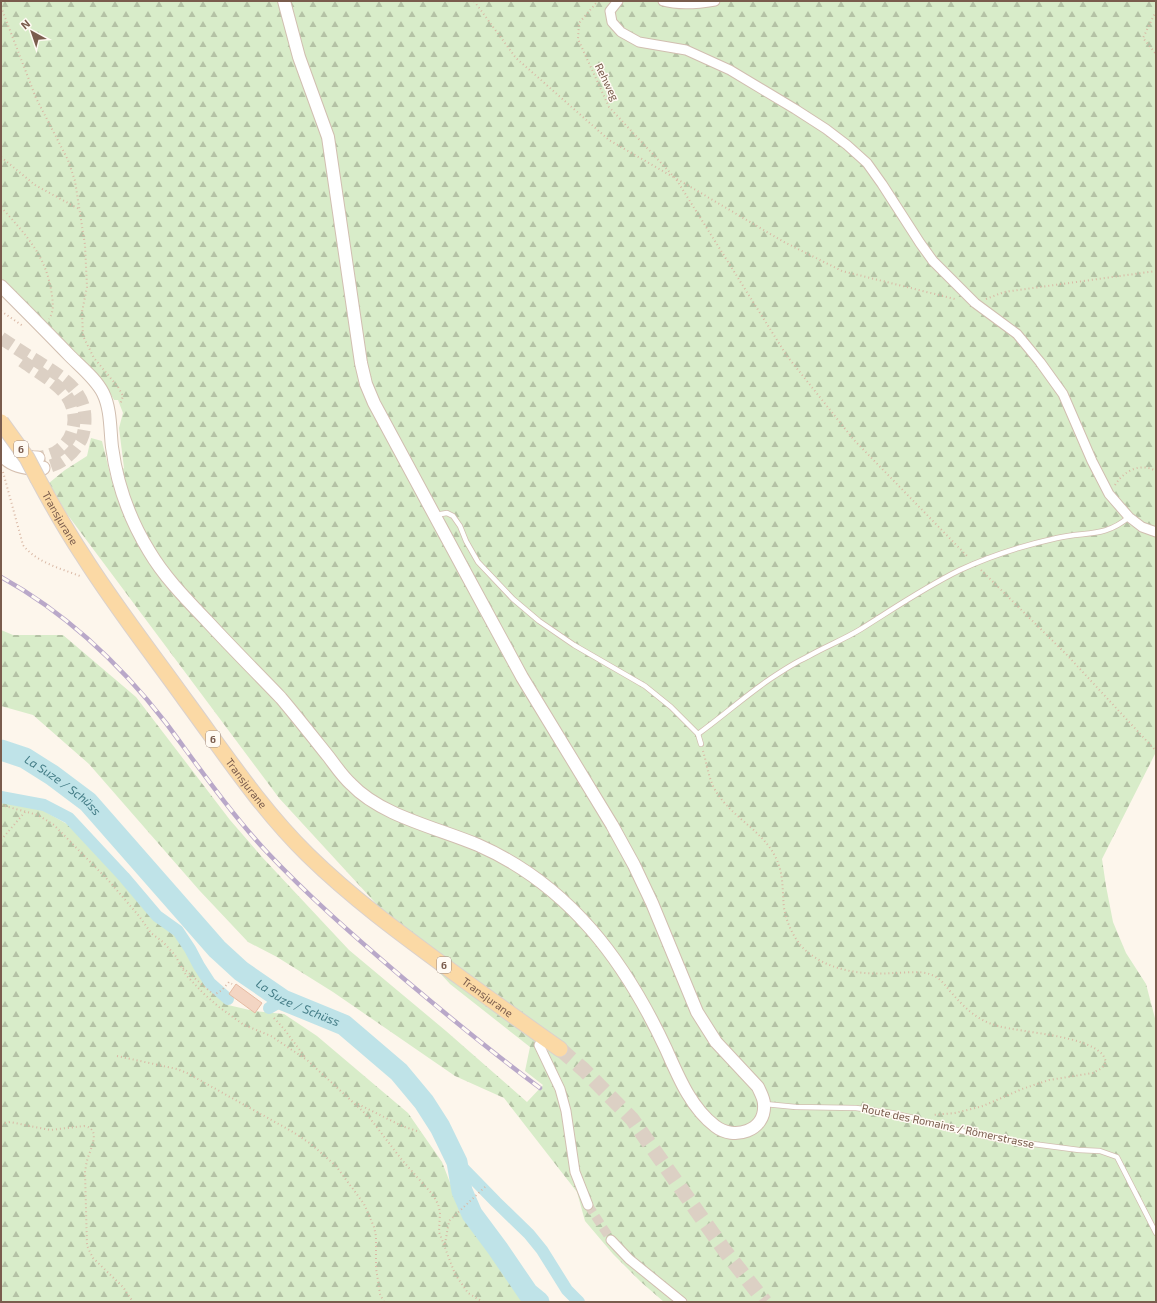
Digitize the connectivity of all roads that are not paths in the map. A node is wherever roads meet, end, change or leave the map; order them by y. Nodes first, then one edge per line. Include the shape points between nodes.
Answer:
1 (284, 1) edge
2 (618, 1) edge
3 (663, 1) edge
4 (715, 1) edge
5 (1, 286) edge
6 (1, 422) edge
7 (1, 442) edge
8 (1, 454) edge
9 (40, 468) junction
10 (435, 514) junction
11 (1128, 517) junction
12 (1156, 532) edge
13 (698, 734) junction
14 (701, 744) road end
15 (532, 1030) junction
16 (540, 1045) joint
17 (560, 1049) tunnel mouth
18 (764, 1104) junction
19 (588, 1205) tunnel mouth
20 (1156, 1233) edge
21 (611, 1240) tunnel mouth
22 (682, 1302) edge

1 - 10 street via 299,57 328,137 366,384
2 - 11 street via 610,11 612,22 621,32 639,42 686,50 730,70 826,129 867,164 933,261 975,303 1016,334 1040,362 1062,394 1109,494
3 - 4 street via 673,4
5 - 18 street via 103,393 109,415 116,467 128,509 156,562 182,595 300,720 349,783 373,803 505,858 550,889 585,920 624,970 656,1027 684,1086 706,1118 717,1128 733,1134 751,1130 763,1114
6 - 9 main road, Transjurane / 6, bridge via 26,458
7 - 9 main road via 12,451 30,458
8 - 9 main road via 18,465
9 - 15 main road, Transjurane / 6 via 78,549 223,754 283,829 306,854 365,906
10 - 13 lane via 447,513 453,516 478,562 513,599 539,621 574,645 645,686
10 - 18 street via 522,676 634,865 697,1012 716,1042 758,1087
11 - 12 street via 1142,527
11 - 13 lane via 1107,531 1059,538 1021,548 975,564 940,580 851,636 806,657 749,694
13 - 14 lane
15 - 16 lane
15 - 17 main road, Transjurane / 6
16 - 19 street via 560,1089 575,1172
18 - 20 lane, Route des Romains / Römerstrasse via 856,1108 892,1113 1002,1140 1100,1151 1117,1157
21 - 22 street via 629,1259

